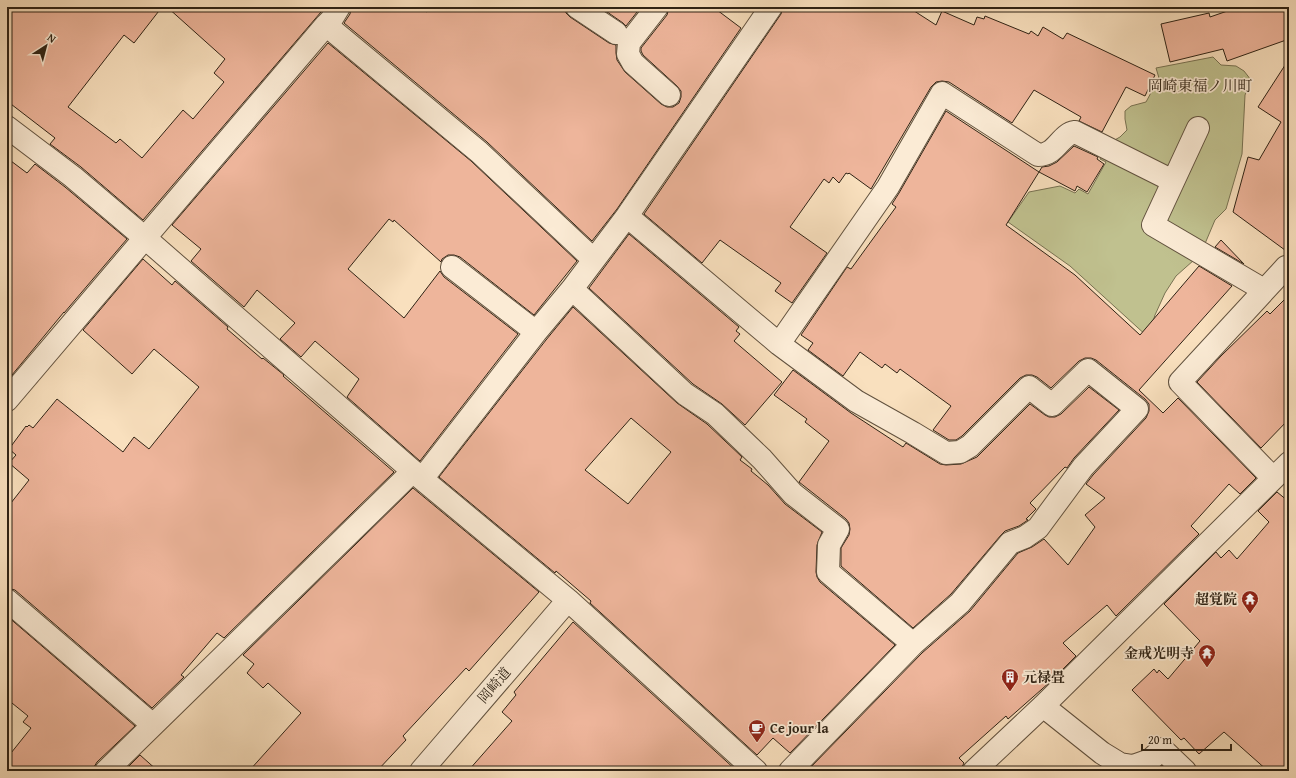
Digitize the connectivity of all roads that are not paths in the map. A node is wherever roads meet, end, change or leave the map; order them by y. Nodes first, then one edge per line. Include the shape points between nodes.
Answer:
1 (577, 7) edge
2 (657, 7) edge
3 (771, 7) edge
4 (328, 15) edge
5 (616, 33) dead end
6 (669, 96) dead end
7 (7, 127) edge
8 (1198, 128) dead end
9 (1173, 181) junction
10 (627, 216) junction
11 (145, 238) junction
12 (593, 259) junction
13 (452, 267) dead end
14 (1286, 267) dead end
15 (572, 289) junction
16 (1264, 290) junction
17 (536, 332) junction
18 (779, 344) junction
19 (7, 400) edge
20 (1289, 463) edge
21 (418, 475) junction
22 (1273, 478) junction
23 (7, 600) edge
24 (568, 600) junction
25 (913, 644) junction
26 (1043, 706) junction
27 (153, 726) junction
28 (106, 771) edge
29 (421, 771) edge
30 (756, 771) edge
31 (790, 771) edge
32 (974, 771) edge
33 (1185, 771) edge

1 - 5 street
2 - 6 street via 630,42 628,54 633,64
3 - 10 street
4 - 11 street
4 - 12 street
7 - 11 street via 73,177
8 - 9 street
9 - 16 street via 1153,225
9 - 18 street via 1075,132 1067,135 1047,154 1038,155 942,93 888,187
10 - 12 street
10 - 18 street
11 - 19 street
11 - 21 street
12 - 15 street
13 - 17 street
14 - 16 street
15 - 17 street
15 - 25 street via 685,394 715,414 762,459 793,494 838,529 829,545 828,572
16 - 22 street via 1180,382
17 - 21 street
18 - 25 street via 856,401 946,453 960,452 970,446 1028,387 1052,405 1088,370 1137,409 1083,467 1038,528 1010,543 960,603
20 - 22 street
21 - 24 street
21 - 27 street
22 - 26 street
23 - 27 street
24 - 29 street, 岡崎道
24 - 30 street
25 - 31 street
26 - 32 street
26 - 33 street via 1102,753 1120,764 1133,766 1150,760 1162,749
27 - 28 street

